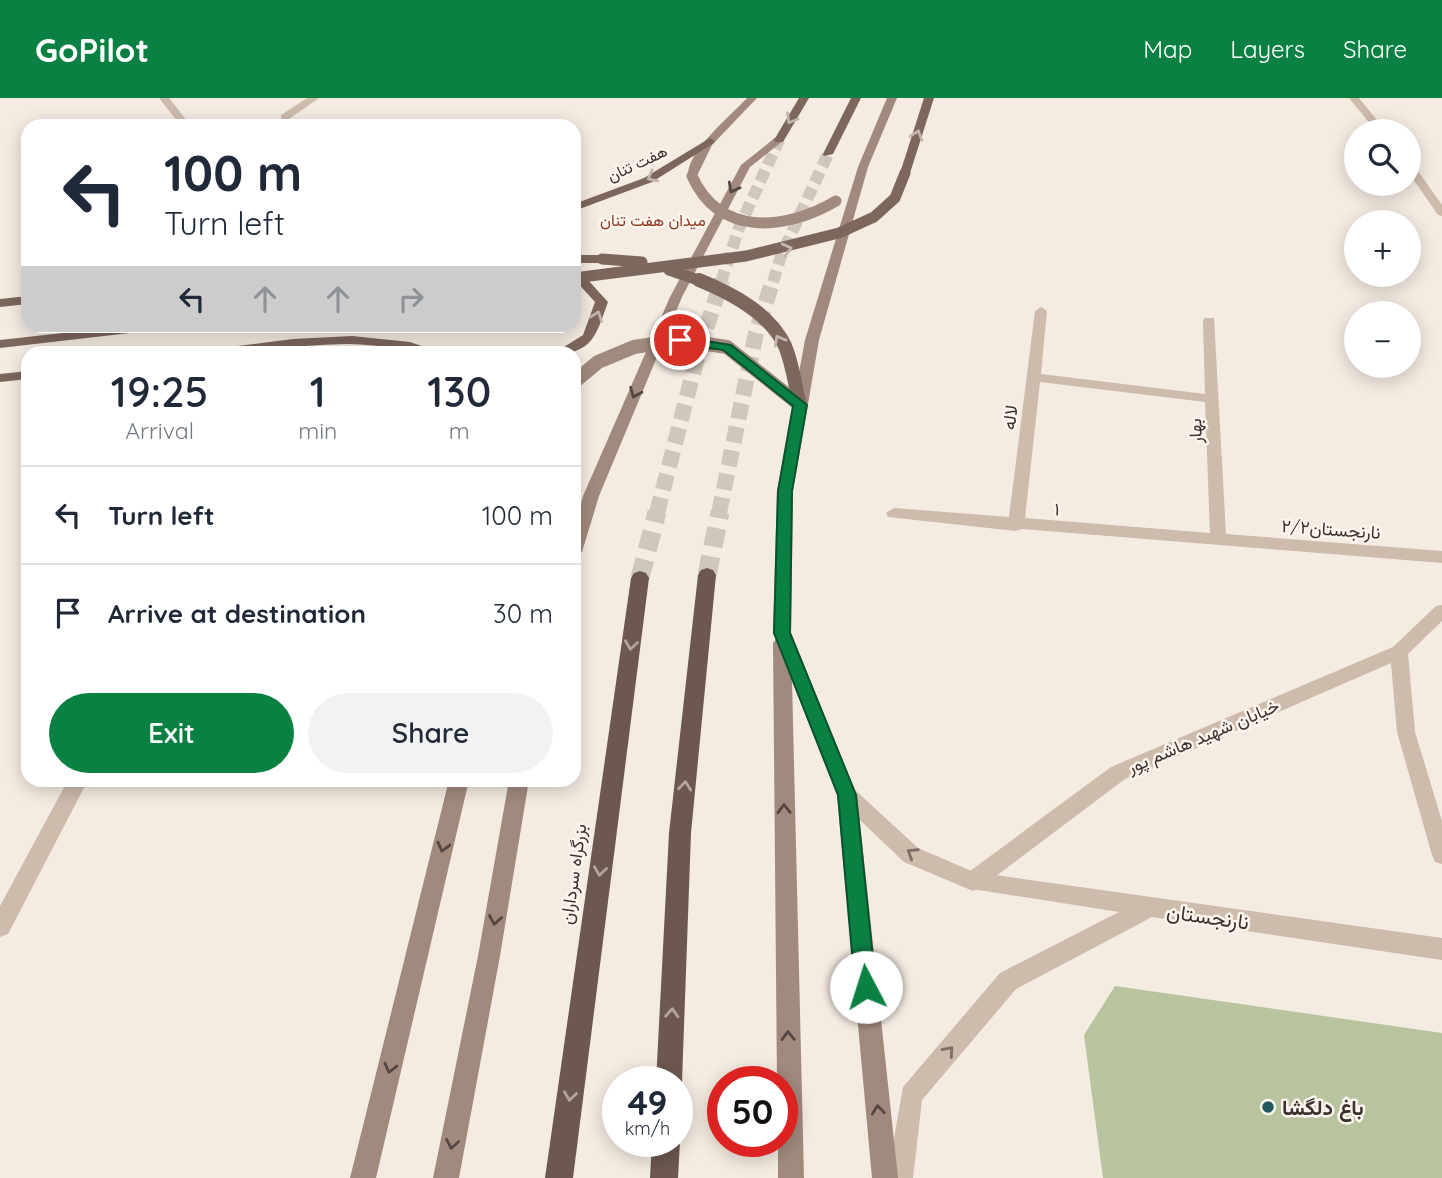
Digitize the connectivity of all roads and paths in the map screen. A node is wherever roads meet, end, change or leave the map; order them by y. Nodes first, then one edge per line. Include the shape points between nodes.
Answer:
1 (164, 98) edge
2 (314, 98) edge
3 (752, 98) edge
4 (804, 98) edge
5 (856, 98) edge
6 (892, 98) edge
7 (929, 98) edge
8 (1354, 98) edge
9 (285, 117) dead end
10 (180, 119) edge
11 (1371, 119) edge
12 (710, 141) junction
13 (828, 154) tunnel mouth
14 (863, 167) junction
15 (1421, 183) edge
16 (581, 205) edge
17 (1442, 213) edge
18 (581, 259) edge
19 (581, 277) edge
20 (581, 280) edge
21 (21, 301) edge
22 (0, 303) edge
23 (1041, 310) dead end
24 (1209, 321) dead end
25 (95, 333) edge
26 (0, 344) edge
27 (270, 346) edge
28 (413, 346) edge
29 (573, 346) edge
30 (21, 375) edge
31 (581, 376) edge
32 (1034, 377) junction
33 (0, 378) edge
34 (1213, 399) junction
35 (800, 405) junction
36 (894, 513) dead end
37 (1016, 525) junction
38 (581, 529) edge
39 (1218, 540) junction
40 (1442, 557) edge
41 (707, 575) tunnel mouth
42 (640, 578) tunnel mouth
43 (1442, 611) edge
44 (782, 633) junction
45 (1398, 652) junction
46 (74, 787) edge
47 (457, 787) edge
48 (518, 787) edge
49 (847, 795) junction
50 (1442, 855) edge
51 (973, 881) junction
52 (1148, 908) junction
53 (0, 927) edge
54 (1442, 949) edge
55 (670, 1066) edge
56 (665, 1157) edge
57 (363, 1178) edge
58 (446, 1178) edge
59 (559, 1178) edge
60 (664, 1178) edge
61 (791, 1178) edge
62 (885, 1178) edge
63 (900, 1178) edge

1 - 10 street
2 - 9 street
3 - 12 main road
4 -> 38 main road via 779,140 746,164 676,297
5 - 13 main road
6 - 14 main road
19 -> 7 main road, bridge via 774,253 864,222 895,199
8 - 11 street
12 - 14 main road, bridge via 692,176 700,196 732,217 751,222 792,221 814,214 836,201
12 -> 16 main road, هفت تنان via 648,180
14 - 35 main road via 812,340
15 - 17 street
35 -> 18 main road, bridge via 781,338 729,294 697,278 643,262
29 -> 20 main road via 589,337 602,302
21 - 22 main road
23 - 32 street, لاله ‍
24 - 34 street, بهار
25 - 26 main road
27 - 28 main road via 326,339
30 - 33 main road
31 - 35 main road, bridge via 598,362 634,347 680,340 727,347
32 - 34 street
32 - 37 street, لاله ‍
34 - 39 street, بهار
35 - 44 main road via 785,491
36 - 37 street, ۱
37 - 39 street, ۱
39 - 40 street, ۲/۲نارنجستان
55 -> 41 highway via 680,833
42 -> 59 highway, بزرگراه سرداران
43 - 45 street, خیابان شهید هاشم پور
44 - 49 main road
61 -> 44 main road
45 - 50 street via 1406,732
45 - 51 street, خیابان شهید هاشم پور via 1118,773
46 - 53 street
47 -> 57 main road
48 -> 58 main road
51 -> 49 street, نارنجستان via 911,855
62 -> 49 main road
51 - 52 street, نارنجستان
52 - 54 street, نارنجستان
63 -> 52 street via 911,1095 1009,981
56 - 60 highway

